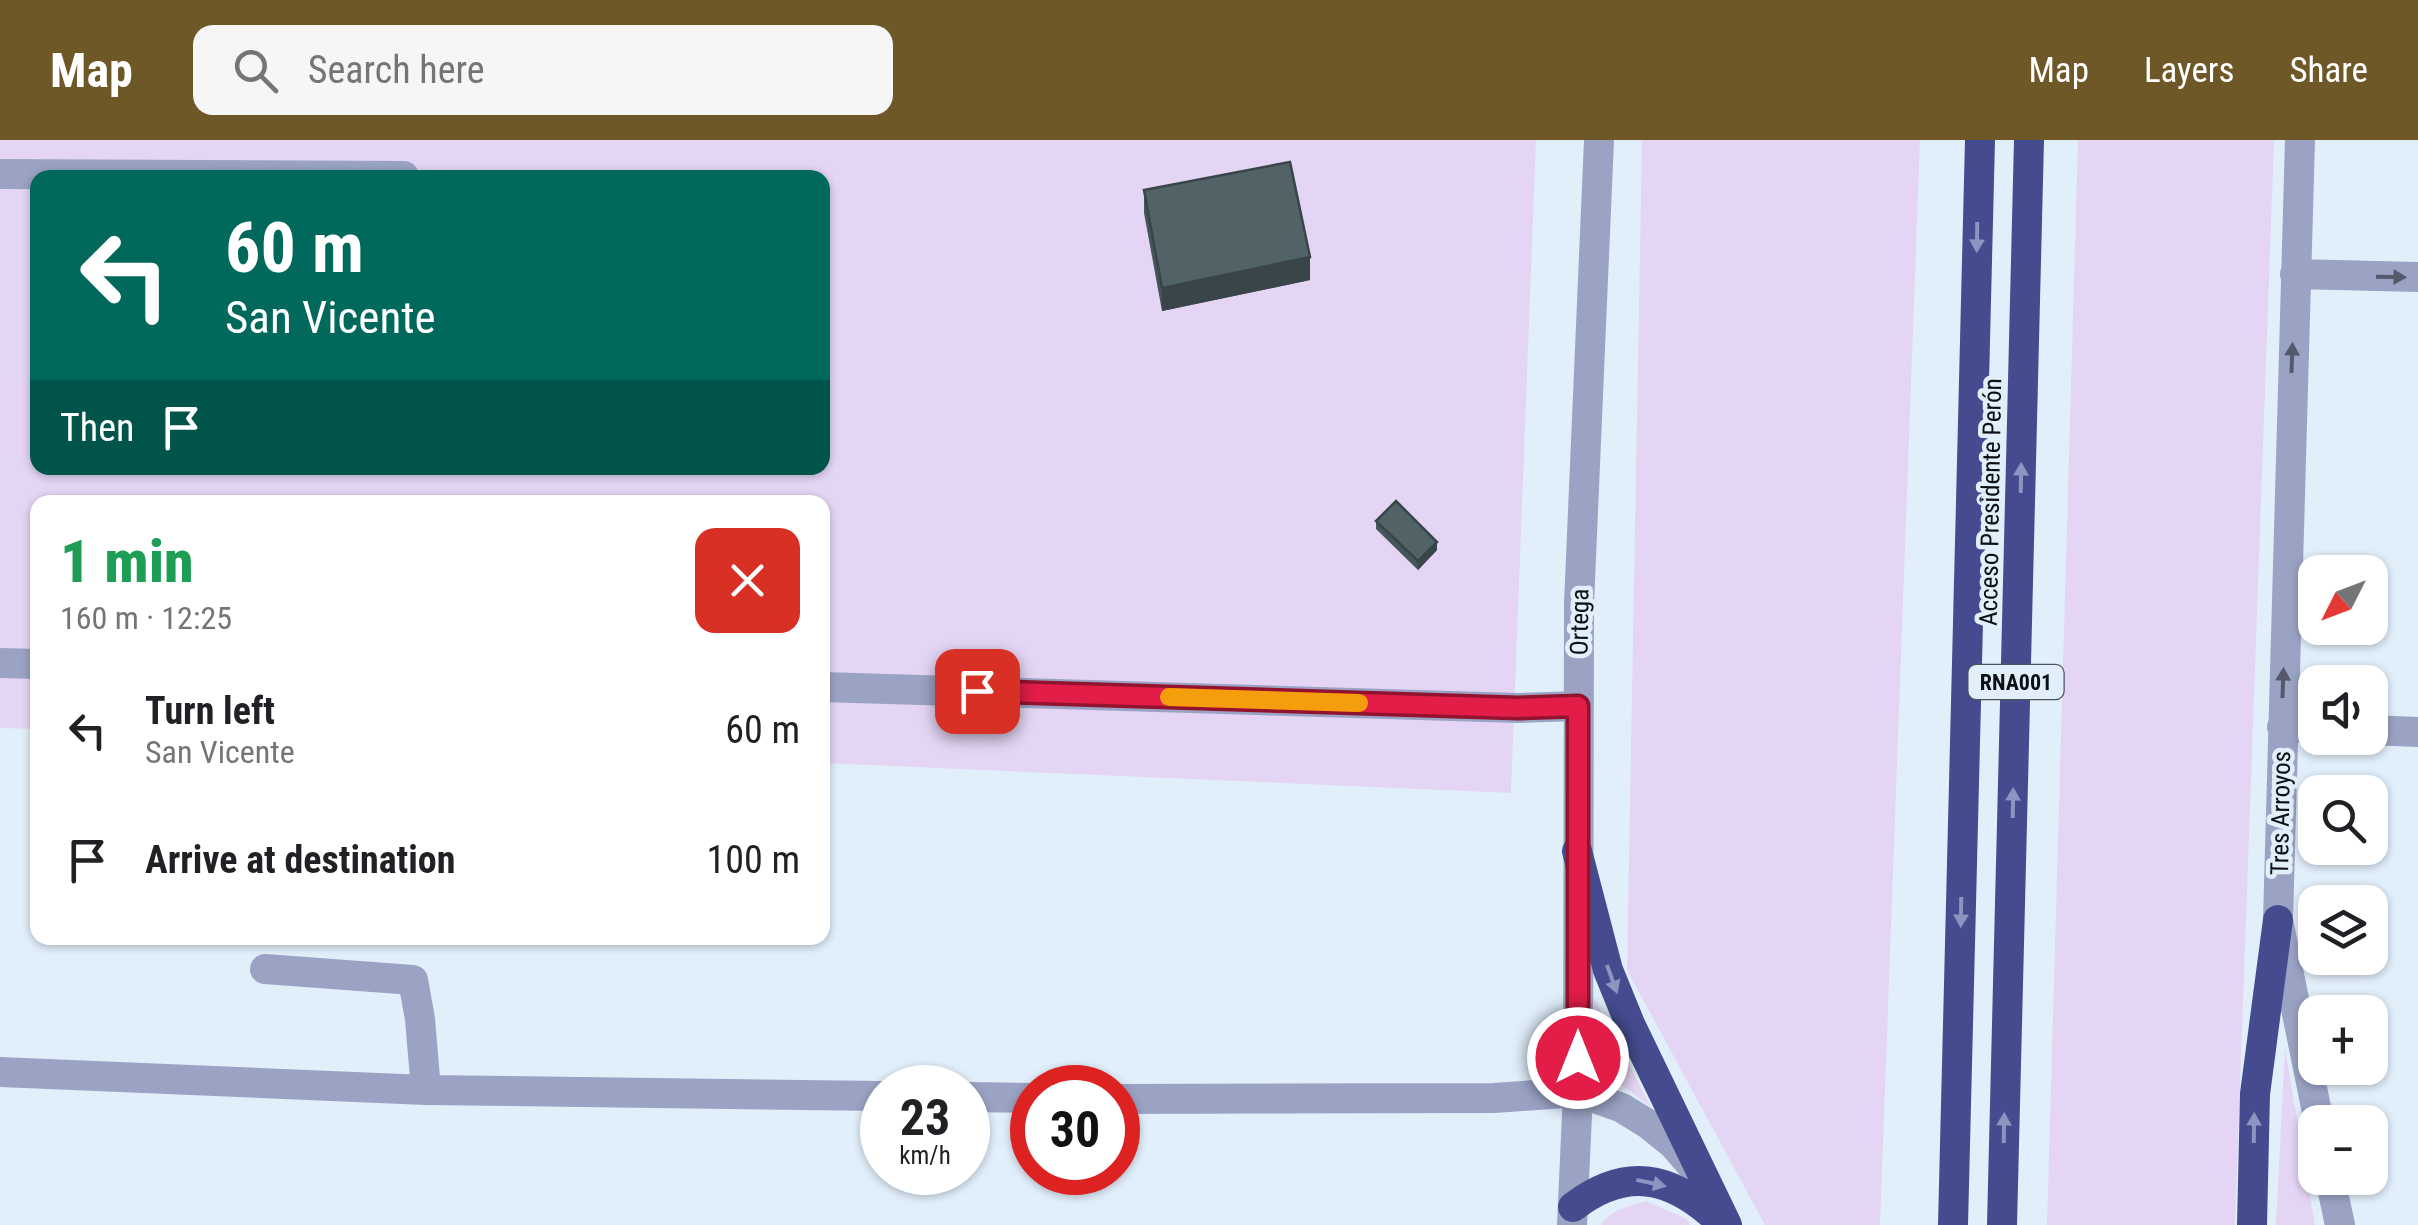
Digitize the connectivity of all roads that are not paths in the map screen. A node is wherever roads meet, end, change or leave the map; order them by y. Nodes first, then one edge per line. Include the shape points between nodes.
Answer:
1 (1599, 140) edge
2 (1980, 140) edge
3 (2029, 140) edge
4 (2300, 140) edge
5 (0, 174) edge
6 (30, 174) edge
7 (2294, 274) junction
8 (2418, 277) edge
9 (0, 663) edge
10 (30, 664) edge
11 (830, 687) edge
12 (1578, 706) junction
13 (2282, 727) junction
14 (2298, 727) edge
15 (2388, 731) edge
16 (2418, 732) edge
17 (1577, 851) junction
18 (2278, 920) junction
19 (266, 969) dead end
20 (0, 1072) edge
21 (426, 1090) junction
22 (1578, 1092) junction
23 (860, 1096) edge
24 (1140, 1099) edge
25 (2316, 1105) edge
26 (1702, 1180) junction
27 (2334, 1195) edge
28 (1573, 1216) edge
29 (1725, 1225) edge
30 (1954, 1225) edge
31 (2002, 1225) edge
32 (2252, 1225) edge
33 (2340, 1225) edge

1 - 12 street, Ortega
2 -> 30 highway, Acceso Presidente Perón / RNA001
31 -> 3 highway, Acceso Presidente Perón / RNA001
4 - 7 street, Tres Arroyos
5 - 6 street
7 -> 8 street
13 -> 7 street, Tres Arroyos
9 - 10 street
11 - 12 street
12 - 17 street, Ortega
13 - 14 street
13 - 18 street, Tres Arroyos
15 - 16 street
17 - 22 street, Ortega
17 -> 26 highway via 1608,970
18 - 25 street, Tres Arroyos
32 -> 18 highway via 2254,1094
19 - 21 street via 414,980
20 - 21 street
21 - 23 street
22 - 24 street
22 - 26 street via 1648,1124
22 - 28 street, Ortega
26 - 29 highway
27 - 33 street
28 -> 29 highway via 1593,1192 1645,1181 1682,1192

